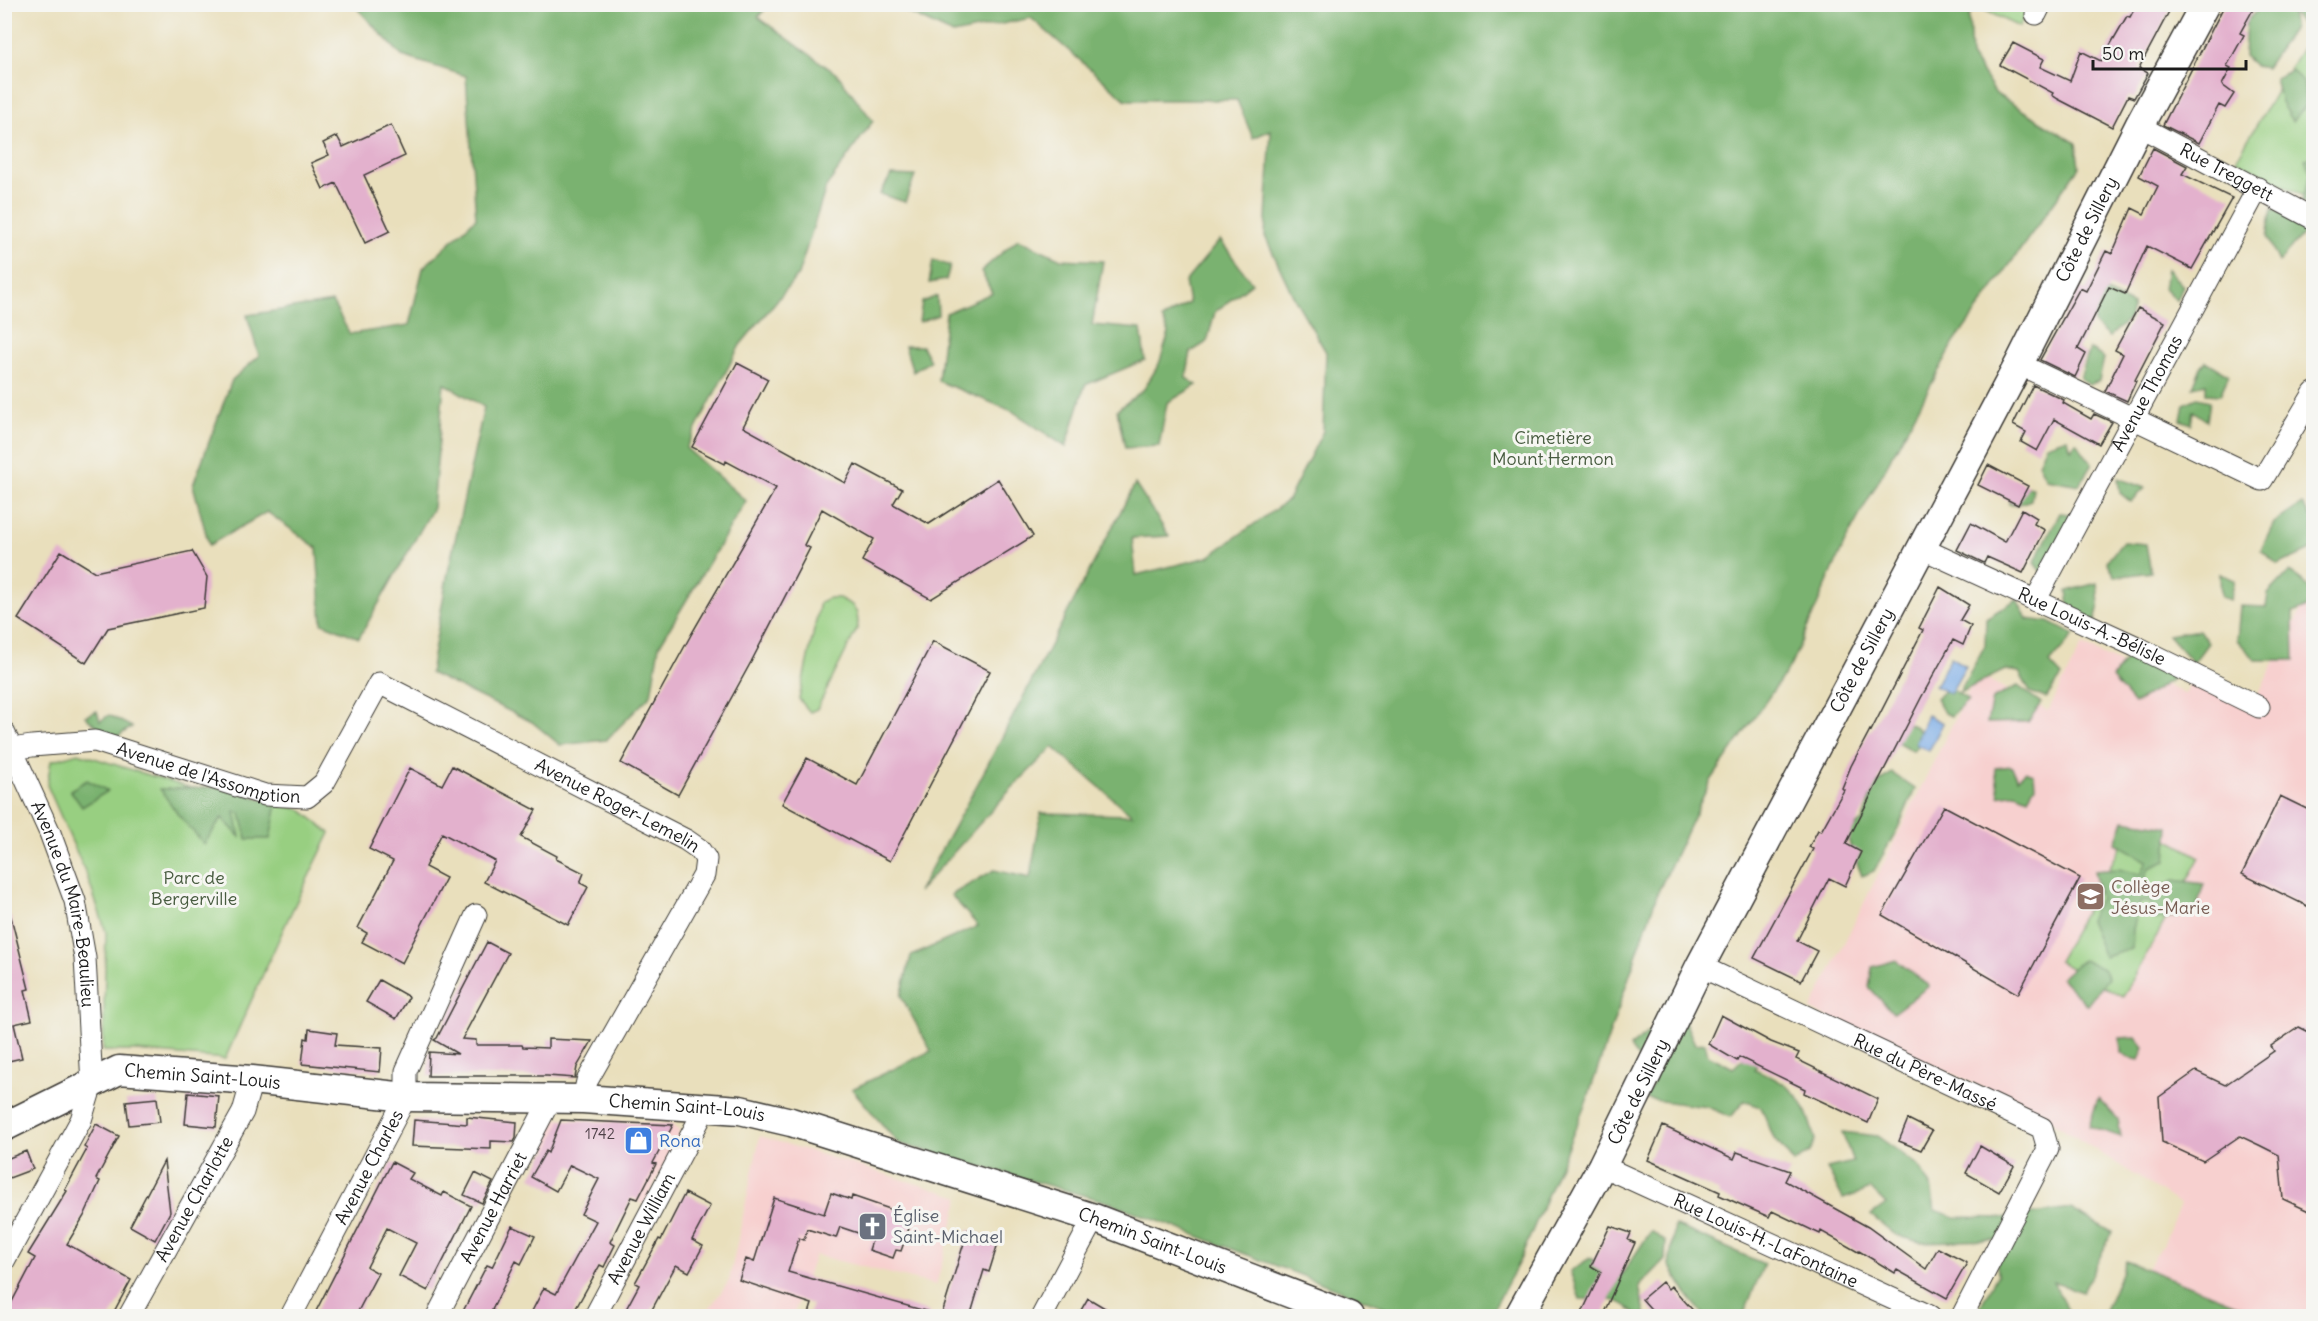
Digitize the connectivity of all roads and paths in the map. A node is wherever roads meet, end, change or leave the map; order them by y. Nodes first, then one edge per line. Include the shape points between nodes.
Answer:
1 (2205, 4) edge
2 (2139, 126) junction
3 (2258, 188) junction
4 (2313, 219) edge
5 (2019, 364) junction
6 (2313, 393) edge
7 (2133, 419) junction
8 (1921, 548) junction
9 (2035, 601) junction
10 (380, 684) joint
11 (2259, 707) dead end
12 (8, 741) edge
13 (476, 915) dead end
14 (1700, 966) junction
15 (252, 1080) junction
16 (92, 1084) junction
17 (406, 1097) junction
18 (550, 1100) junction
19 (583, 1100) junction
20 (705, 1109) junction
21 (4, 1127) edge
22 (1602, 1166) junction
23 (1094, 1218) junction
24 (4, 1261) edge
25 (129, 1317) edge
26 (291, 1317) edge
27 (437, 1317) edge
28 (595, 1317) edge
29 (1042, 1317) edge
30 (1349, 1317) edge
31 (1519, 1317) edge
32 (1930, 1317) edge
33 (1962, 1317) edge

1 - 2 street, Côte de Sillery
2 - 3 street, Rue Treggett
2 - 5 street, Côte de Sillery
3 - 4 street, Rue Treggett
3 - 7 street, Avenue Thomas
5 - 7 street
5 - 8 street, Côte de Sillery
6 - 7 street via 2262,480
7 - 9 street, Avenue Thomas
8 - 9 street, Rue Louis-A.-Bélisle
8 - 14 street, Côte de Sillery
9 - 11 street, Rue Louis-A.-Bélisle
10 - 12 street, Avenue de l'Assomption via 324,783 307,797 265,795 95,741 32,746
10 - 19 street, Avenue Roger-Lemelin via 686,840 706,859 704,875 587,1081
12 - 16 street, Avenue du Maire-Beaulieu via 50,833 75,901 85,958
13 - 17 street, Avenue Charles via 406,1071
14 - 22 street, Côte de Sillery
14 - 33 street, Rue du Père-Massé via 2042,1128 2048,1149
15 - 16 street, Chemin Saint-Louis via 119,1070
15 - 17 street, Chemin Saint-Louis
15 - 25 street, Avenue Charlotte via 243,1112
16 - 21 street, Chemin Saint-Louis
16 - 24 street via 81,1120
17 - 18 street, Chemin Saint-Louis
17 - 26 street, Avenue Charles
18 - 19 street, Chemin Saint-Louis
18 - 27 street, Avenue Harriet
19 - 20 street, Chemin Saint-Louis
20 - 23 street, Chemin Saint-Louis via 740,1110 791,1122
20 - 28 street, Avenue William
22 - 31 street, Côte de Sillery
22 - 32 street, Rue Louis-H.-LaFontaine
23 - 29 street
23 - 30 street, Chemin Saint-Louis

